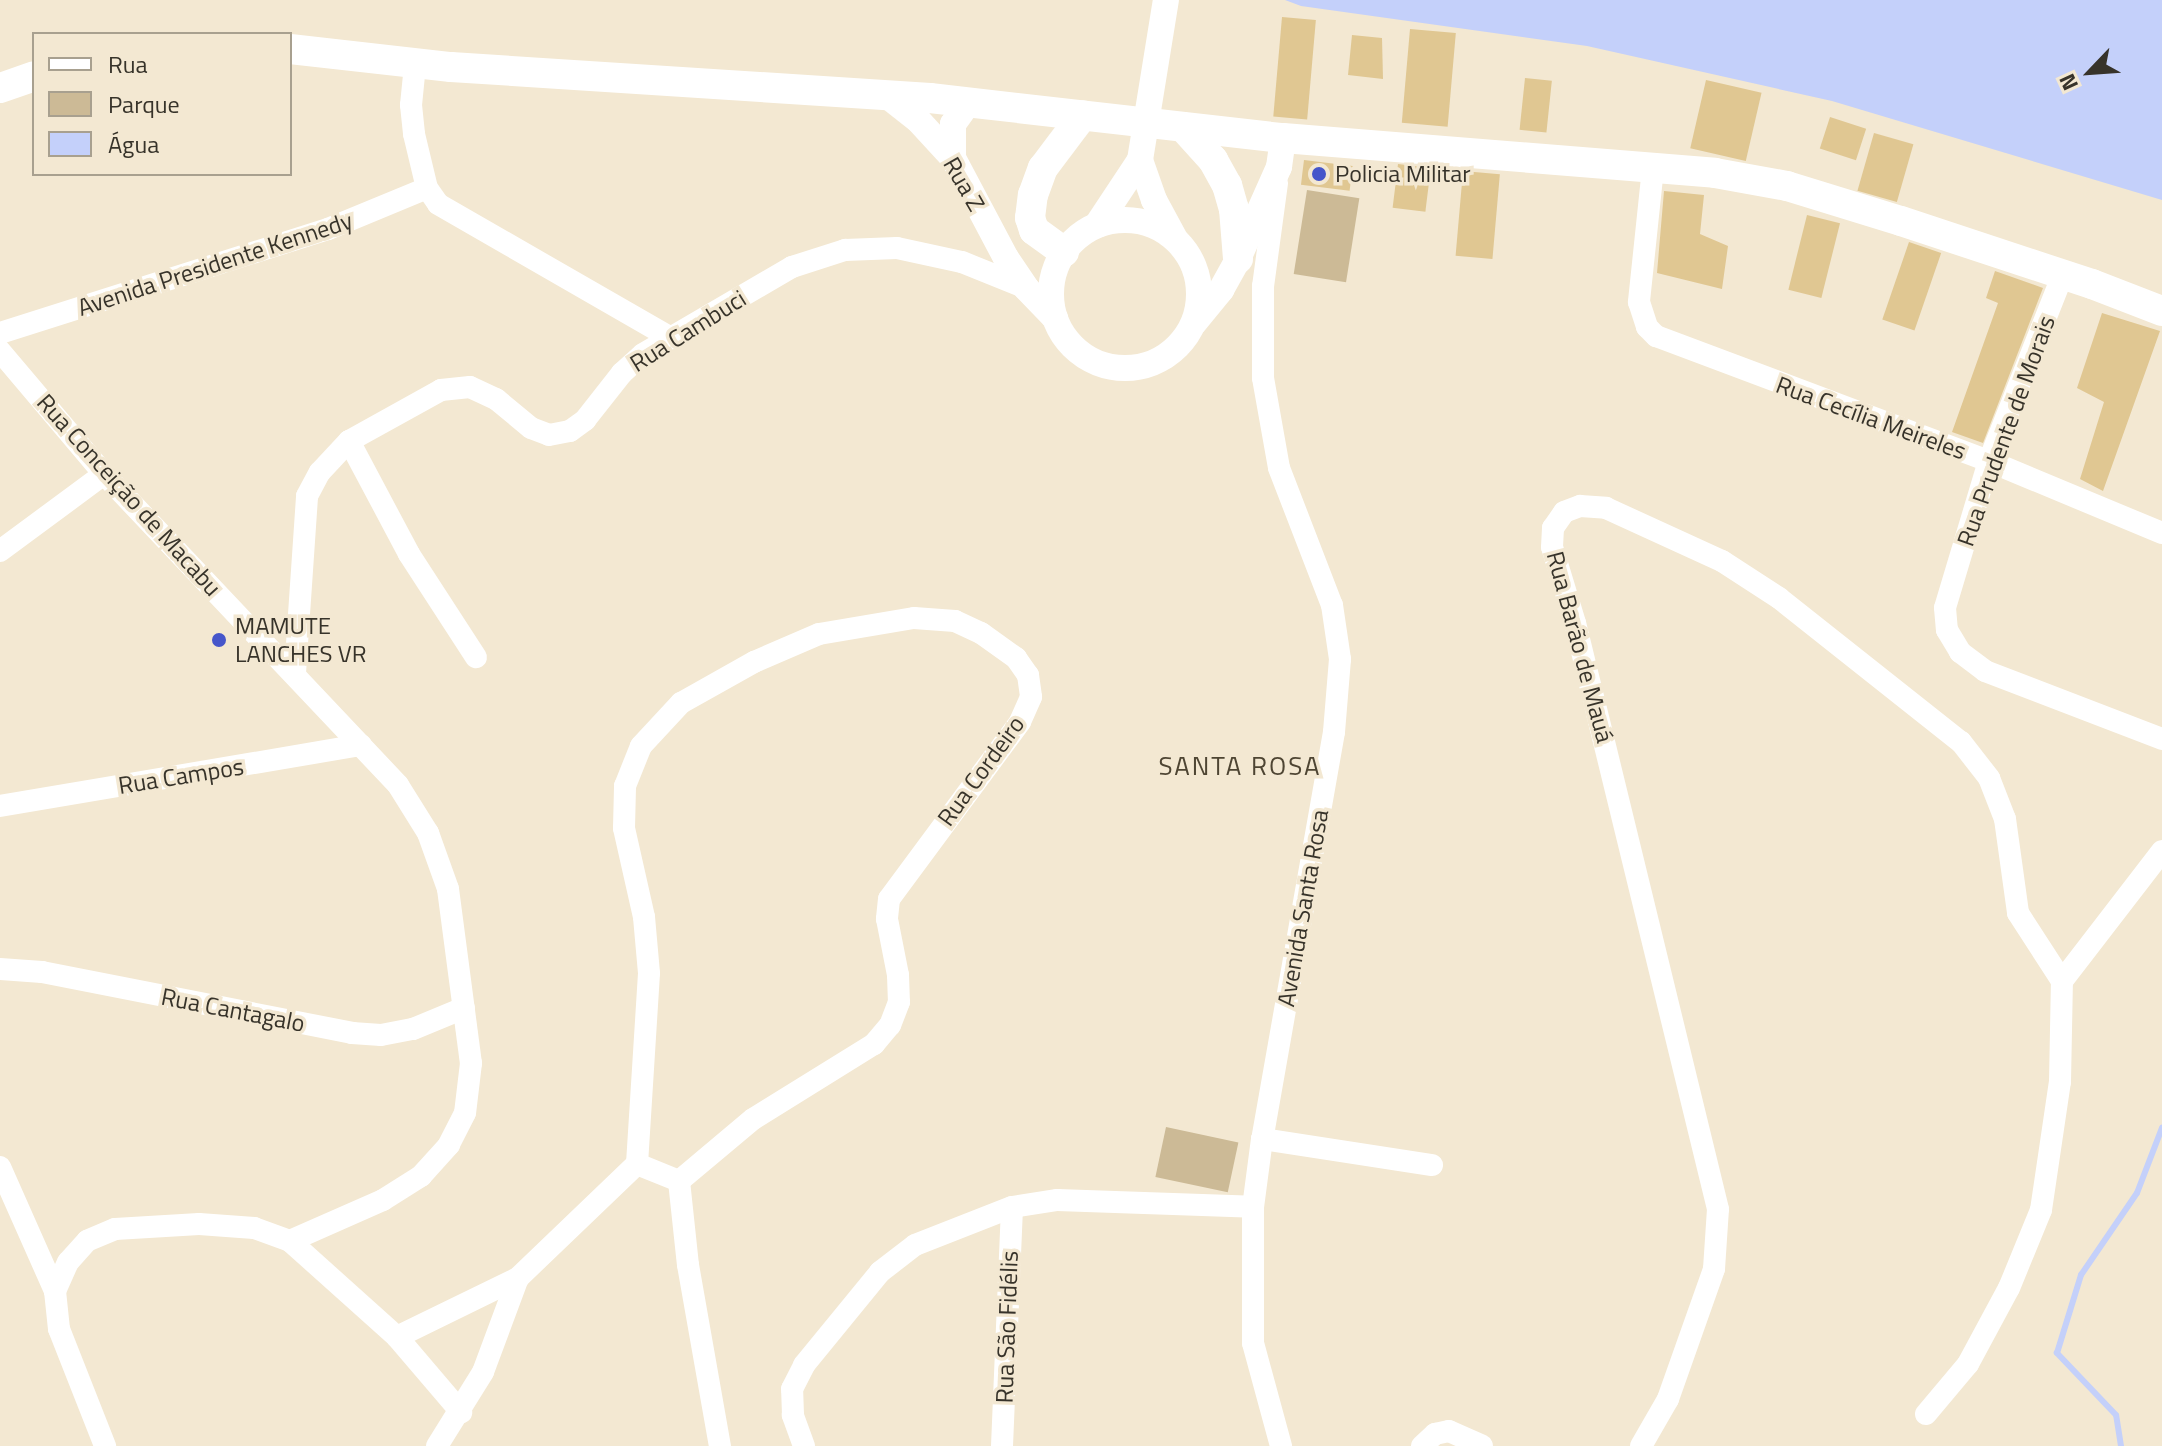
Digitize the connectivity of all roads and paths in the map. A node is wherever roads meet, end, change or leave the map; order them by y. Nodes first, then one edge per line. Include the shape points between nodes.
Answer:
1 (1166, 0) edge
2 (292, 49) edge
3 (415, 65) junction
4 (32, 77) edge
5 (0, 88) edge
6 (885, 94) junction
7 (969, 102) junction
8 (1083, 115) junction
9 (1183, 127) junction
10 (1281, 152) junction
11 (1141, 156) junction
12 (953, 158) junction
13 (1653, 168) junction
14 (427, 188) junction
15 (1097, 225) junction
16 (1174, 238) junction
17 (1064, 252) junction
18 (1238, 259) junction
19 (2063, 274) junction
20 (1026, 288) junction
21 (2162, 311) edge
22 (1055, 318) junction
23 (1192, 326) junction
24 (0, 333) edge
25 (669, 337) junction
26 (0, 351) edge
27 (349, 441) junction
28 (1989, 461) junction
29 (104, 474) junction
30 (2162, 533) edge
31 (0, 551) edge
32 (476, 657) dead end
33 (295, 673) junction
34 (2162, 739) edge
35 (361, 745) junction
36 (0, 806) edge
37 (2162, 851) edge
38 (0, 969) edge
39 (2062, 981) junction
40 (464, 1008) junction
41 (1262, 1139) junction
42 (637, 1164) junction
43 (1432, 1165) dead end
44 (0, 1167) edge
45 (679, 1181) junction
46 (1012, 1207) junction
47 (1253, 1207) junction
48 (290, 1241) junction
49 (518, 1278) junction
50 (55, 1291) junction
51 (397, 1337) junction
52 (461, 1412) junction
53 (1926, 1414) dead end
54 (105, 1446) edge
55 (437, 1446) edge
56 (720, 1446) edge
57 (804, 1446) edge
58 (1002, 1446) edge
59 (1281, 1446) edge
60 (1422, 1446) edge
61 (1482, 1446) edge
62 (1641, 1446) edge

1 - 11 street
2 - 3 main road
3 - 6 main road
3 - 14 street via 411,105
4 - 5 main road
6 - 7 main road
6 - 12 street, Rua Z
7 - 8 main road
7 - 12 street via 953,124
8 - 9 main road
8 - 17 main road via 1043,168 1033,195 1034,230
9 - 10 main road
9 - 18 main road via 1227,185
10 - 13 main road
10 - 18 street
10 - 41 street, Avenida Santa Rosa via 1263,286 1263,378 1279,468 1332,605 1340,659 1334,732
11 - 15 street
11 - 16 street via 1154,200
12 - 20 street, Rua Z
13 - 19 main road via 1787,186
13 - 28 street, Rua Cecília Meireles via 1639,302 1647,327 1667,343
14 - 24 street, Avenida Presidente Kennedy via 328,229
14 - 25 street via 438,204 459,218
15 - 16 street via 1138,220
15 - 17 street
16 - 23 street via 1198,279 1199,303
17 - 22 street via 1052,284
18 - 23 street
19 - 21 main road
19 - 28 street, Rua Prudente de Morais
20 - 22 street, Rua Z
20 - 25 street, Rua Cambuci via 962,262 897,248 845,250 792,267
22 - 23 street via 1067,340 1086,357 1121,367 1157,361 1178,346
25 - 27 street, Rua Cambuci via 622,373 570,431 549,435 531,428 496,399 470,387 441,390
26 - 29 street, Rua Conceição de Macabu
27 - 32 street via 409,554
27 - 33 street, Rua Cambuci via 320,472 307,496
28 - 30 street, Rua Cecília Meireles
28 - 34 street, Rua Prudente de Morais via 1945,608 1947,630 1960,652 1985,671
29 - 31 street
29 - 33 street, Rua Conceição de Macabu
33 - 35 street, Rua Conceição de Macabu
35 - 36 street, Rua Campos
35 - 40 street, Rua Conceição de Macabu via 398,785 428,833 448,889
37 - 39 street
38 - 40 street, Rua Cantagalo via 42,972 352,1033 413,1029
39 - 53 street via 2060,1082 2041,1210 2009,1288 1968,1364
39 - 62 street, Rua Barão de Mauá via 2018,913 2005,819 1989,778 1961,742 1779,598 1722,561 1606,508 1580,506 1564,512 1553,528 1552,547 1718,1209 1714,1269 1668,1399
40 - 48 street, Rua Conceição de Macabu via 471,1063 465,1113 449,1145 421,1176 383,1200
41 - 43 street
41 - 47 street, Avenida Santa Rosa
42 - 45 street
42 - 45 street, Rua Cordeiro via 649,973 644,917 624,828 625,786 641,746 681,703 754,662 819,634 914,618 955,621 981,633 1016,658 1028,675 1031,697 1020,722 889,899 899,1002 890,1025 874,1044 753,1119
42 - 49 street
44 - 50 street
45 - 56 street
46 - 47 street via 1057,1200
46 - 57 street via 915,1245 880,1272 804,1365 792,1389 793,1415
46 - 58 street, Rua São Fidélis
47 - 59 street, Avenida Santa Rosa via 1253,1343
48 - 50 street via 254,1228 199,1224 115,1229 87,1241 68,1262
48 - 51 street
49 - 51 street
49 - 52 street via 483,1372
50 - 54 street via 59,1329
51 - 52 street
52 - 55 street
60 - 61 street via 1435,1434 1449,1431

